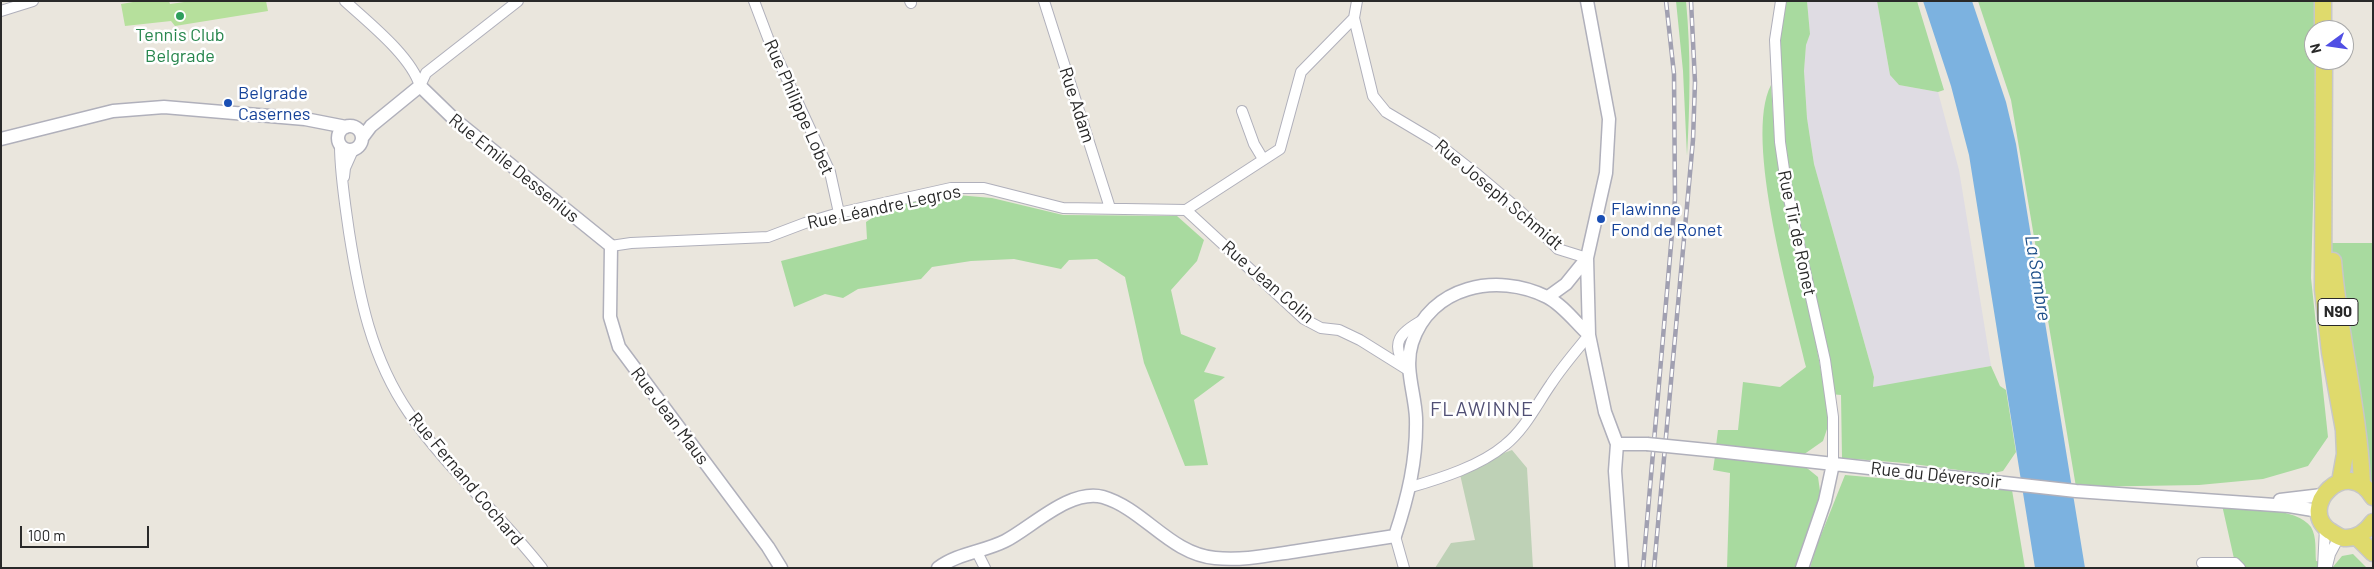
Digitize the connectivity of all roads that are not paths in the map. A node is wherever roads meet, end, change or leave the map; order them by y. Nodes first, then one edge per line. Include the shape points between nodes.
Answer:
1 (345, 1) edge
2 (518, 1) edge
3 (754, 1) edge
4 (1044, 1) edge
5 (1357, 1) edge
6 (1587, 1) edge
7 (1781, 1) edge
8 (2323, 1) edge
9 (27, 2) edge
10 (1, 11) edge
11 (1354, 18) junction
12 (2324, 20) edge
13 (2324, 70) edge
14 (420, 86) junction
15 (1242, 111) dead end
16 (349, 138) junction
17 (1, 139) edge
18 (1263, 159) junction
19 (1110, 208) junction
20 (1186, 210) junction
21 (2324, 211) junction
22 (839, 213) junction
23 (611, 246) junction
24 (1587, 258) junction
25 (1548, 298) junction
26 (1589, 335) junction
27 (1408, 370) junction
28 (1617, 444) junction
29 (1833, 464) junction
30 (2340, 482) junction
31 (2362, 484) junction
32 (1411, 487) junction
33 (2322, 495) junction
34 (2373, 497) edge
35 (2255, 503) junction
36 (2319, 511) junction
37 (2373, 522) edge
38 (2325, 528) junction
39 (1395, 536) junction
40 (2339, 537) junction
41 (2356, 537) junction
42 (977, 552) junction
43 (2373, 553) edge
44 (2202, 563) dead end
45 (542, 568) edge
46 (780, 568) edge
47 (938, 568) edge
48 (985, 568) edge
49 (1404, 568) edge
50 (1622, 568) edge
51 (1802, 568) edge
52 (2240, 568) edge
53 (2322, 568) edge
54 (2326, 568) edge

1 - 14 street via 395,49 416,73
2 - 14 street via 426,73
3 - 22 street, Rue Philippe Lobet via 830,172
4 - 19 street, Rue Adam
5 - 11 street, Rue Joseph Schmidt
6 - 24 street via 1609,119 1606,173
7 - 29 street, Rue Tir de Ronet via 1775,40 1780,142 1787,190 1825,360 1833,417
8 - 12 main road
9 - 10 street
11 - 18 street via 1302,72 1280,149
11 - 24 street, Rue Joseph Schmidt via 1373,96 1386,112 1433,140 1471,170 1517,208 1558,249
13 - 21 main road, N90
14 - 16 street via 371,126
14 - 23 street, Rue Emile Dessenius via 454,119
15 - 18 street
16 - 17 street via 323,122 164,107 113,111
16 - 45 street, Rue Fernand Cochard via 340,167 357,281 367,324 389,378 427,437
18 - 20 street
19 - 20 street, Rue Léandre Legros
19 - 22 street, Rue Léandre Legros via 1063,208 984,188 951,188
20 - 27 street, Rue Jean Colin via 1304,319 1360,340
21 - 30 main road, N90 via 2323,289 2344,430 2345,454
21 - 31 main road, N90 via 2355,413
22 - 23 street, Rue Léandre Legros via 768,237
23 - 46 street, Rue Jean Maus via 610,317 619,347 768,547
24 - 25 street via 1566,284
24 - 26 street
25 - 26 street
25 - 27 street via 1519,287 1493,283 1446,299 1423,320 1411,344
26 - 28 street via 1605,412
26 - 32 street via 1506,444 1492,455
27 - 32 street via 1416,418 1416,453
28 - 29 street, Rue du Déversoir, bridge via 1647,444
28 - 50 street via 1615,471
29 - 35 street, Rue du Déversoir via 2088,492
29 - 51 street via 1825,501
30 - 31 main road
30 - 33 main road
31 - 34 main road
32 - 39 street
33 - 35 street, Rue du Déversoir
33 - 36 main road
35 - 36 street, Rue du Déversoir
36 - 38 main road
37 - 41 main road via 2368,530
38 - 40 main road
38 - 53 street
39 - 42 street via 1249,558 1214,558 1186,550 1122,507 1096,497 1077,499 1059,507 1004,542
39 - 49 street
40 - 41 main road
40 - 54 street
41 - 43 main road
42 - 47 street via 960,556
42 - 48 street
44 - 52 street via 2235,563

